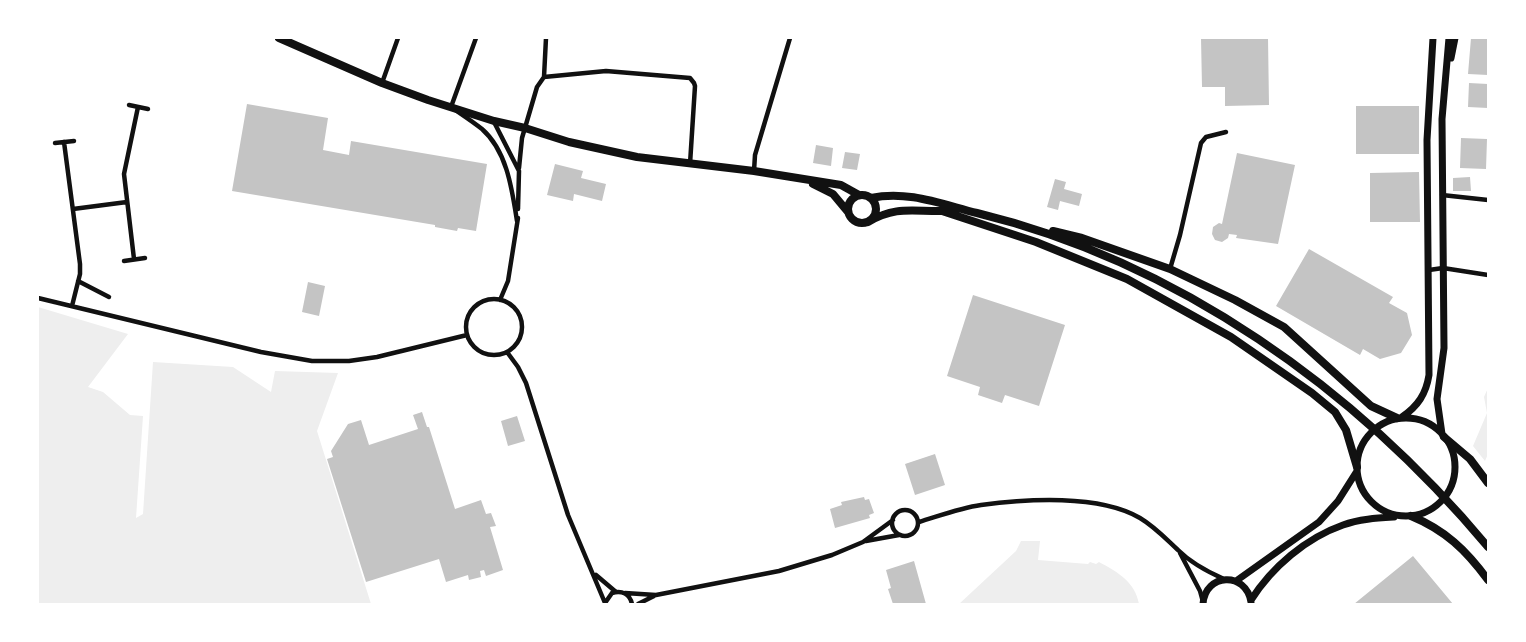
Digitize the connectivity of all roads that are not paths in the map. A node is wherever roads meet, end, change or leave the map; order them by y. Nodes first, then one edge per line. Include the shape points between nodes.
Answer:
1 (279, 38) edge
2 (398, 38) edge
3 (476, 38) edge
4 (546, 38) edge
5 (790, 38) edge
6 (1433, 38) edge
7 (1449, 38) edge
8 (1455, 38) edge
9 (544, 76) junction
10 (382, 83) junction
11 (1445, 84) junction
12 (129, 105) dead end
13 (138, 107) junction
14 (451, 107) junction
15 (148, 108) dead end
16 (494, 121) junction
17 (525, 128) junction
18 (1226, 132) dead end
19 (74, 141) dead end
20 (64, 142) junction
21 (55, 143) dead end
22 (690, 164) junction
23 (519, 171) junction
24 (754, 171) junction
25 (805, 180) junction
26 (859, 195) junction
27 (1442, 195) junction
28 (870, 198) junction
29 (1488, 200) edge
30 (127, 202) junction
31 (74, 209) junction
32 (962, 209) junction
33 (942, 211) junction
34 (848, 212) junction
35 (518, 221) junction
36 (868, 222) junction
37 (1023, 224) junction
38 (145, 258) dead end
39 (134, 259) junction
40 (124, 261) dead end
41 (1443, 268) junction
42 (1170, 269) junction
43 (1429, 270) junction
44 (1488, 275) edge
45 (78, 280) junction
46 (109, 297) dead end
47 (38, 298) edge
48 (500, 300) junction
49 (72, 306) junction
50 (467, 335) junction
51 (507, 352) junction
52 (1400, 418) junction
53 (1443, 435) junction
54 (1357, 469) junction
55 (1488, 483) edge
56 (1408, 516) junction
57 (893, 520) junction
58 (919, 522) junction
59 (899, 535) junction
60 (863, 542) junction
61 (1488, 547) edge
62 (1178, 551) junction
63 (594, 573) junction
64 (1224, 579) junction
65 (1236, 580) junction
66 (1488, 580) edge
67 (616, 592) junction
68 (625, 593) junction
69 (657, 595) junction
70 (1251, 602) edge
71 (605, 604) edge
72 (632, 604) edge
73 (638, 604) edge
74 (1203, 604) edge

1 - 10 highway
2 - 10 street
3 - 14 street
4 - 9 street
5 - 24 street via 755,155
6 - 43 main road via 1427,140
7 - 11 main road
8 - 11 main road
9 - 17 street
9 - 22 street via 606,71 690,78 695,86
10 - 14 highway
11 - 27 main road
12 - 13 street
13 - 15 street
13 - 30 street via 124,174
14 - 16 highway
14 - 35 street via 483,130 499,151 511,182
16 - 17 highway
16 - 23 street
17 - 22 highway via 627,155
17 - 23 street
18 - 42 street via 1206,137 1202,143
19 - 20 street
20 - 21 street
20 - 31 street
22 - 24 highway
23 - 35 street
24 - 25 highway
25 - 26 highway via 841,185
25 - 34 highway via 833,194
26 - 28 highway
26 - 34 highway via 850,201
27 - 29 street
27 - 41 main road
28 - 32 highway via 886,195 937,200
28 - 36 highway via 876,208
30 - 31 street
30 - 39 street
31 - 45 street
32 - 33 highway
32 - 37 highway
33 - 36 highway via 883,213
33 - 54 highway via 1036,242 1127,279 1231,337 1335,412 1346,430
34 - 36 highway via 856,222
35 - 48 street via 508,280
37 - 42 highway via 1082,238
37 - 61 highway via 1152,277 1238,326 1316,380 1440,491
38 - 39 street
39 - 40 street
41 - 43 street
41 - 44 street
41 - 53 main road via 1444,348 1437,399
42 - 52 highway via 1284,327 1371,406
43 - 52 main road via 1427,385 1419,403
45 - 46 street
45 - 49 street
47 - 49 street
48 - 50 street via 485,300 472,309
48 - 51 street via 514,308 522,323 519,340
49 - 50 street via 312,361 377,357
50 - 51 street via 485,353
51 - 63 street via 526,383 565,506
52 - 53 main road via 1424,421
52 - 54 main road via 1381,423 1370,433 1360,449
53 - 55 highway via 1470,459
53 - 56 main road via 1454,456 1451,486 1435,507
54 - 56 main road via 1361,488 1372,503 1390,513
54 - 65 main road via 1338,501 1319,522
56 - 66 highway via 1447,535
56 - 70 main road via 1345,524 1323,534 1269,575
57 - 58 street via 899,512 907,510
57 - 59 street via 892,527
57 - 60 street
58 - 59 street via 915,533
58 - 62 street via 981,505 1082,502 1137,516 1154,526
59 - 60 street
60 - 69 street via 779,571
62 - 64 street
62 - 74 street
63 - 67 street
63 - 71 street
64 - 65 main road
64 - 74 main road via 1210,586
65 - 70 main road via 1249,592
67 - 68 street
67 - 71 street
68 - 69 street
68 - 72 street
69 - 73 street

